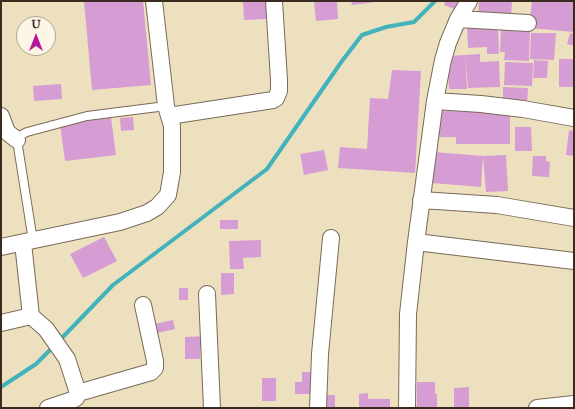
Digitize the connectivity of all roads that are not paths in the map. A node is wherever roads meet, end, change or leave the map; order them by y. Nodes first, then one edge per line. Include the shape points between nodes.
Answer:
1 (154, 1) edge
2 (274, 1) edge
3 (469, 1) edge
4 (458, 19) junction
5 (528, 23) dead end
6 (435, 101) junction
7 (168, 111) junction
8 (1, 116) edge
9 (574, 118) edge
10 (17, 140) junction
11 (421, 200) junction
12 (574, 218) edge
13 (331, 238) dead end
14 (28, 242) junction
15 (416, 242) junction
16 (1, 248) edge
17 (574, 261) edge
18 (207, 294) dead end
19 (143, 305) dead end
20 (31, 316) junction
21 (1, 324) edge
22 (78, 393) junction
23 (574, 404) edge
24 (48, 408) edge
25 (212, 408) edge
26 (318, 408) edge
27 (407, 408) edge
28 (538, 408) edge

1 - 7 street
2 - 7 street via 279,80 276,98
3 - 4 street
4 - 5 street
4 - 6 street via 448,42
6 - 9 street via 522,108
6 - 11 street
7 - 10 lane via 87,116 27,132
7 - 14 street via 172,126 172,172 168,195 157,207 120,222
8 - 10 street via 7,132
10 - 14 lane
11 - 12 street via 497,205
11 - 15 street
13 - 26 street via 320,354
14 - 16 street
14 - 20 street
15 - 17 street
15 - 27 street via 408,314
18 - 25 street
19 - 22 street via 156,362 155,368 151,372
20 - 21 street
20 - 22 street via 46,329 67,359
22 - 24 street via 72,400
23 - 28 street

